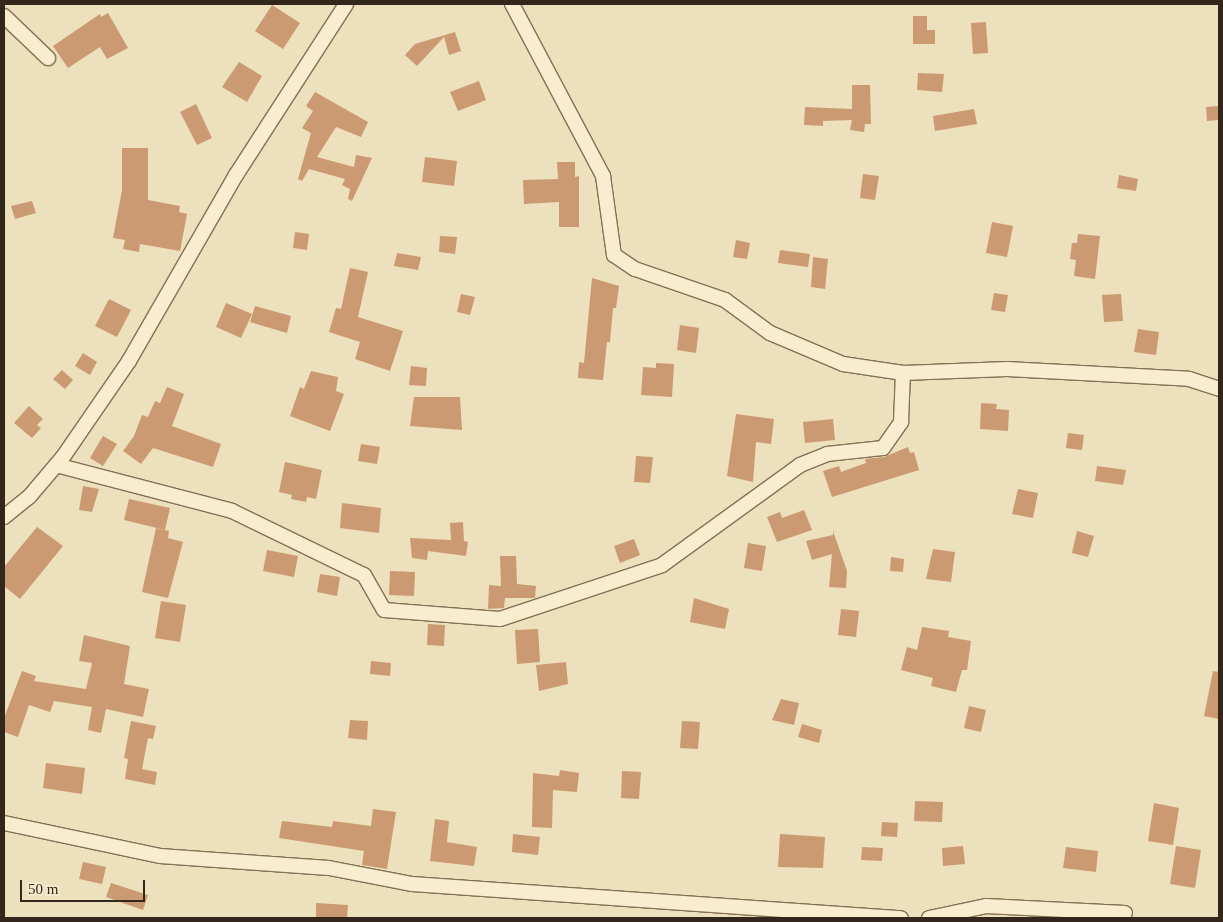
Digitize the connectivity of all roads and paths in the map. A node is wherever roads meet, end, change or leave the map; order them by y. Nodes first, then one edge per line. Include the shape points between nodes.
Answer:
1 (346, 4) edge
2 (512, 4) edge
3 (4, 16) edge
4 (48, 58) dead end
5 (903, 373) junction
6 (1219, 389) edge
7 (56, 465) junction
8 (4, 517) edge
9 (4, 823) edge
10 (1125, 913) dead end
11 (901, 918) edge
12 (929, 918) edge

1 - 7 street via 236,174 129,361
2 - 5 street via 603,176 614,254 635,269 725,300 770,333 843,364
3 - 4 street
5 - 6 street via 1017,369 1189,379
5 - 7 street via 901,422 883,448 827,454 800,465 662,565 500,619 384,610 364,575 232,511
7 - 8 street via 29,497
9 - 11 street via 160,856 329,868 412,884
10 - 12 street via 986,906

